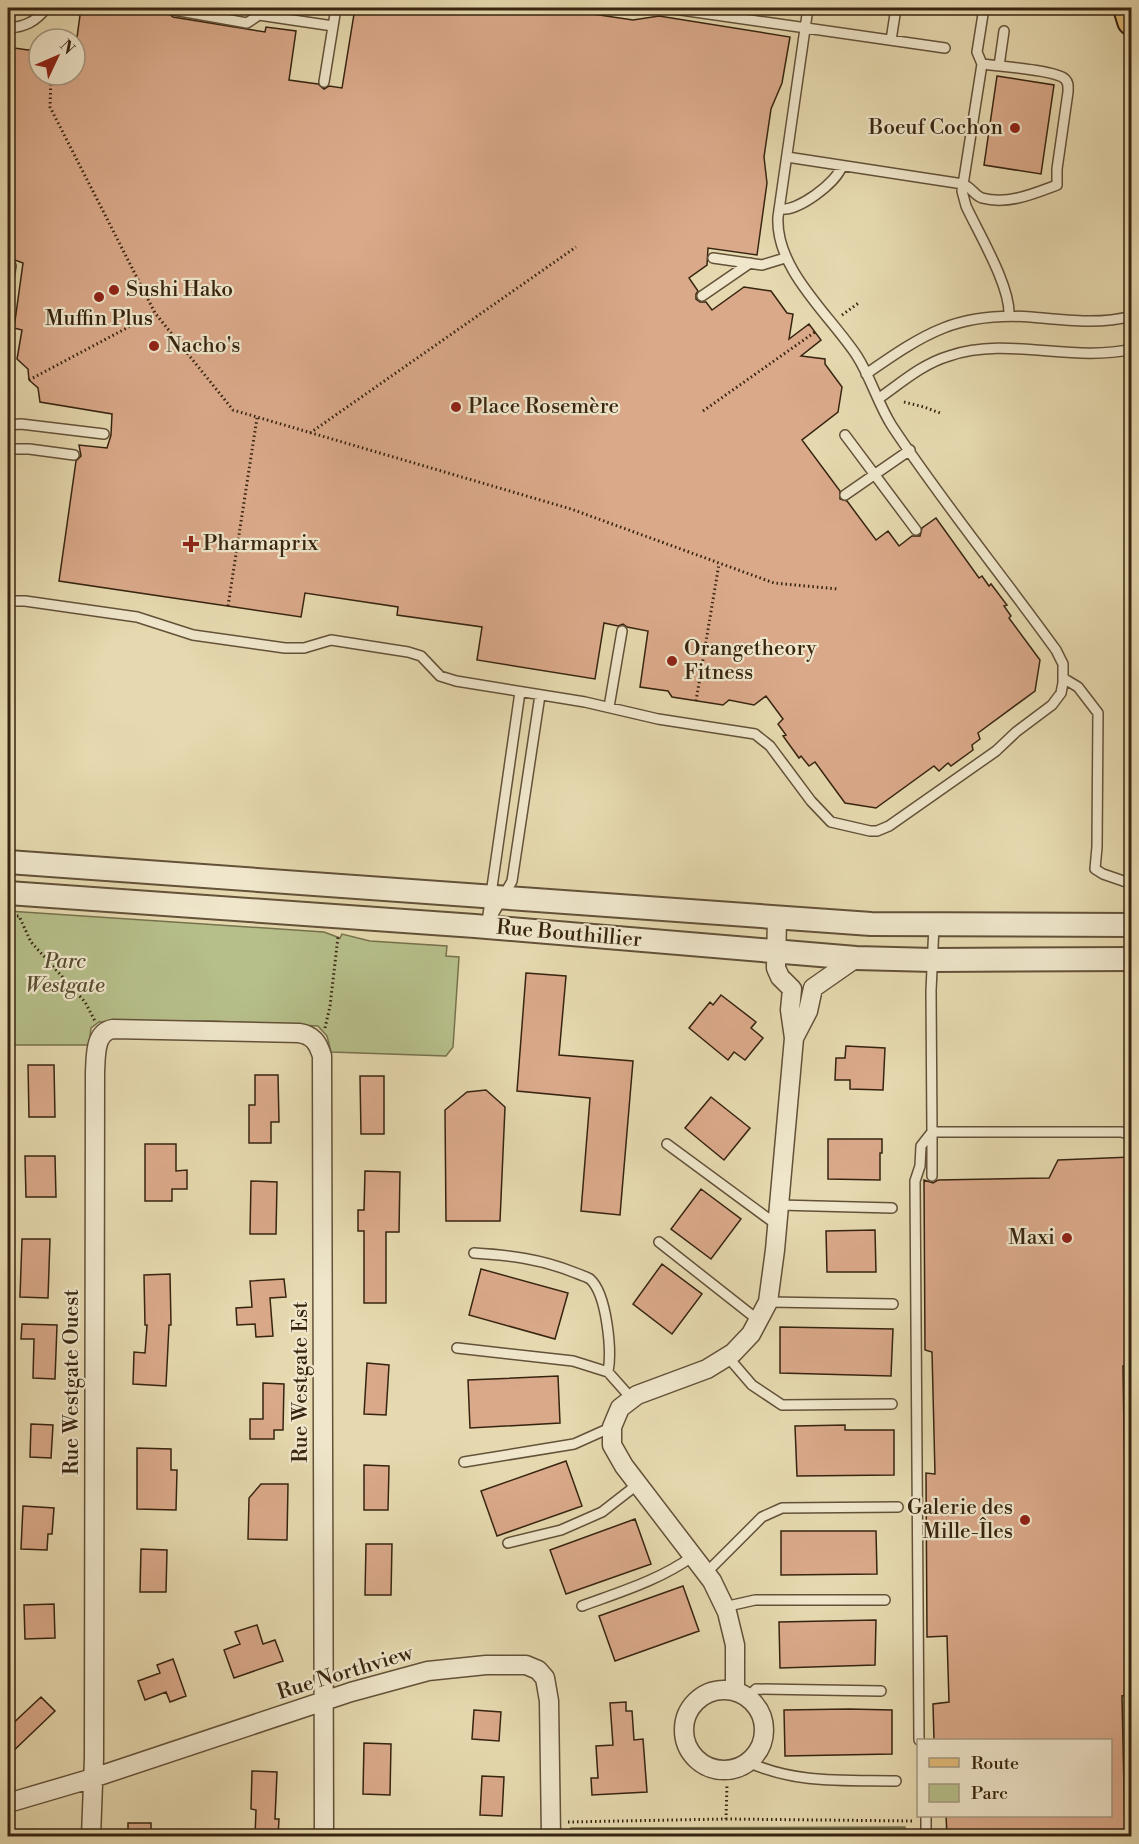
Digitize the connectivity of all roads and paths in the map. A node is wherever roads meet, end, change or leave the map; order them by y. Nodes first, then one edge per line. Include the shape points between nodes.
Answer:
1 (45, 8) edge
2 (336, 8) edge
3 (667, 8) edge
4 (808, 8) edge
5 (896, 8) edge
6 (984, 8) edge
7 (1128, 8) edge
8 (174, 10) dead end
9 (1131, 21) edge
10 (333, 26) junction
11 (805, 27) junction
12 (8, 28) edge
13 (1004, 31) dead end
14 (891, 40) junction
15 (945, 48) dead end
16 (982, 64) junction
17 (999, 66) junction
18 (324, 82) dead end
19 (51, 87) edge
20 (787, 158) junction
21 (842, 166) junction
22 (963, 184) junction
23 (779, 209) junction
24 (576, 247) dead end
25 (713, 258) dead end
26 (785, 258) junction
27 (750, 263) junction
28 (11, 266) dead end
29 (8, 283) edge
30 (702, 296) dead end
31 (860, 302) dead end
32 (155, 313) junction
33 (1010, 316) junction
34 (1131, 316) edge
35 (839, 317) dead end
36 (815, 332) dead end
37 (1131, 349) edge
38 (866, 375) junction
39 (29, 380) dead end
40 (878, 399) junction
41 (904, 402) dead end
42 (704, 411) dead end
43 (940, 413) dead end
44 (257, 417) junction
45 (8, 425) edge
46 (310, 433) junction
47 (104, 434) dead end
48 (845, 435) dead end
49 (8, 449) edge
50 (910, 450) junction
51 (74, 455) dead end
52 (875, 475) junction
53 (845, 495) dead end
54 (915, 530) dead end
55 (720, 563) junction
56 (838, 589) dead end
57 (8, 601) edge
58 (228, 606) dead end
59 (622, 631) dead end
60 (1064, 678) junction
61 (520, 692) junction
62 (540, 695) junction
63 (696, 701) dead end
64 (609, 708) junction
65 (8, 862) edge
66 (1131, 884) edge
67 (8, 893) edge
68 (497, 897) junction
69 (8, 917) edge
70 (777, 917) junction
71 (934, 925) junction
72 (1131, 925) edge
73 (486, 927) junction
74 (338, 934) dead end
75 (775, 952) junction
76 (856, 958) junction
77 (1131, 959) edge
78 (933, 960) junction
79 (789, 985) junction
80 (813, 988) junction
81 (95, 1023) dead end
82 (325, 1028) dead end
83 (207, 1030) joint
84 (794, 1038) junction
85 (932, 1132) junction
86 (1131, 1134) edge
87 (667, 1144) dead end
88 (932, 1176) dead end
89 (779, 1205) junction
90 (892, 1208) dead end
91 (777, 1225) junction
92 (659, 1242) dead end
93 (474, 1253) dead end
94 (768, 1302) junction
95 (892, 1304) dead end
96 (758, 1320) junction
97 (457, 1348) dead end
98 (727, 1356) junction
99 (608, 1372) junction
100 (632, 1399) junction
101 (892, 1404) dead end
102 (612, 1427) junction
103 (464, 1462) dead end
104 (638, 1484) junction
105 (898, 1507) dead end
106 (508, 1543) dead end
107 (693, 1556) junction
108 (706, 1573) junction
109 (885, 1600) dead end
110 (582, 1606) dead end
111 (724, 1607) junction
112 (881, 1691) dead end
113 (742, 1694) junction
114 (323, 1702) junction
115 (919, 1739) edge
116 (748, 1762) junction
117 (93, 1778) junction
118 (896, 1781) dead end
119 (727, 1784) dead end
120 (8, 1803) edge
121 (926, 1818) edge
122 (726, 1819) junction
123 (551, 1829) edge
124 (91, 1836) edge
125 (324, 1836) edge
126 (926, 1836) edge

1 - 12 lane via 27,25
2 - 10 lane
3 - 11 lane
4 - 11 lane
5 - 14 lane
6 - 16 lane via 977,52
7 - 9 main road
8 - 10 lane via 247,23 259,15
10 - 18 lane
11 - 14 lane
11 - 20 lane
13 - 17 lane
14 - 15 lane
16 - 17 lane
16 - 22 lane
17 - 22 lane via 1050,73 1067,81 1057,185 1007,200 982,198
19 - 32 path via 50,107
20 - 21 lane
20 - 23 lane
21 - 22 lane
21 - 23 lane via 830,184 795,207
22 - 33 lane via 966,206 1005,289
23 - 26 lane via 778,238
24 - 46 path
25 - 27 lane
26 - 27 lane via 766,264
26 - 38 lane via 858,358
27 - 30 lane
28 - 29 lane
31 - 35 path
32 - 39 path
32 - 44 path via 233,410
33 - 34 lane via 1092,322
33 - 38 lane via 964,320 935,330
36 - 42 path
37 - 40 lane via 1087,352 1005,348 963,352 930,364
38 - 40 lane
40 - 50 lane
41 - 43 path
44 - 46 path
44 - 58 path
45 - 47 lane
46 - 55 path via 571,509
48 - 52 lane
49 - 51 lane
50 - 52 lane
50 - 60 lane via 1056,650
52 - 53 lane
52 - 54 lane
55 - 56 path via 774,583
55 - 63 path
57 - 61 lane via 25,600 137,617 194,635 285,648 304,648 331,640 408,651 421,656 447,679
59 - 64 lane
60 - 64 lane via 1061,693 1052,705 996,752 877,831 831,822 770,746 755,734
60 - 66 lane via 1078,687 1098,713 1095,869
61 - 62 lane
61 - 68 lane
62 - 64 lane
62 - 68 lane via 512,881
65 - 68 street, Rue Bouthillier
67 - 73 street, Rue Bouthillier
68 - 70 street, Rue Bouthillier
68 - 73 lane
69 - 81 path via 19,916 31,942 85,1002
70 - 71 street, Rue Bouthillier
70 - 75 street
71 - 72 street, Rue Bouthillier
71 - 78 lane
73 - 75 street, Rue Bouthillier
74 - 82 path
75 - 76 street, Rue Bouthillier
75 - 79 street via 777,973
76 - 78 street, Rue Bouthillier
76 - 80 street
77 - 78 street, Rue Bouthillier
78 - 85 lane
79 - 80 street via 802,983
79 - 84 street
80 - 84 street
83 - 114 street, Rue Westgate Est via 304,1034 316,1041 322,1056
83 - 117 street, Rue Westgate Ouest via 110,1030 102,1034 96,1051
84 - 89 street
85 - 86 lane
85 - 88 lane
85 - 115 lane via 921,1146 915,1181
87 - 91 lane
89 - 90 lane
89 - 91 street
91 - 94 street
92 - 96 lane
93 - 99 lane via 519,1256 589,1279 598,1290 606,1318 611,1359
94 - 95 lane
94 - 96 street
96 - 98 street via 751,1334
97 - 99 lane via 573,1361
98 - 100 street via 707,1369
98 - 101 lane via 752,1385 782,1405
99 - 100 lane
100 - 102 street via 620,1408
102 - 103 lane via 574,1444
102 - 104 street via 612,1445
104 - 106 lane via 592,1517 561,1530
104 - 107 street
105 - 108 lane via 782,1508 762,1517
107 - 108 street
107 - 110 lane via 652,1580
108 - 111 street
109 - 111 lane via 755,1600
111 - 113 street via 735,1645
112 - 113 lane via 756,1689
113 - 116 street via 758,1707 764,1729 756,1755
113 - 116 street via 716,1690 703,1696 692,1705 684,1729 686,1743 698,1760 710,1767 732,1770
114 - 117 street, Rue Northview
114 - 123 street, Rue Northview via 428,1671 500,1664 532,1666 542,1674 549,1690
114 - 125 street, Rue Westgate Est
116 - 118 lane via 768,1771 812,1780
117 - 120 street, Rue Northview
117 - 124 street, Rue Westgate Ouest
119 - 122 path
121 - 122 path
121 - 126 lane
122 - 123 path

